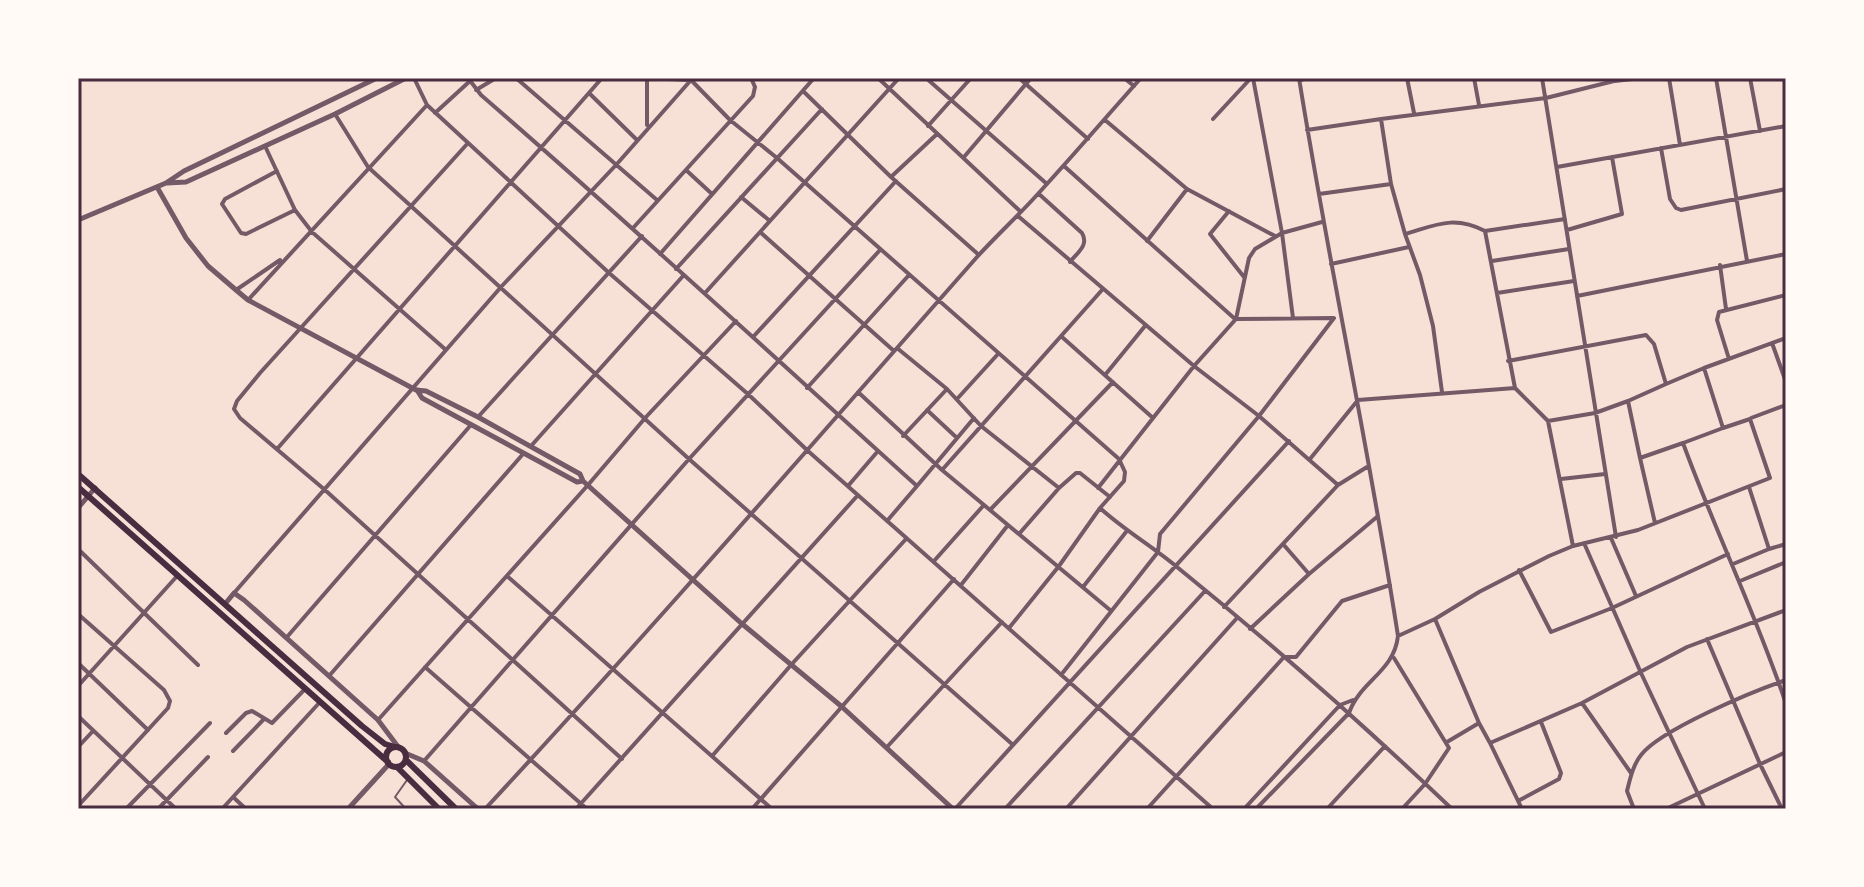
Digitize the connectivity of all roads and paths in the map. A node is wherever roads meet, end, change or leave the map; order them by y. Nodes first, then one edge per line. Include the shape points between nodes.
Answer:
1 (377, 78) edge
2 (406, 78) edge
3 (414, 78) edge
4 (496, 78) edge
5 (516, 78) edge
6 (602, 78) edge
7 (647, 78) edge
8 (751, 78) edge
9 (814, 78) edge
10 (878, 78) edge
11 (899, 78) edge
12 (926, 78) edge
13 (971, 78) edge
14 (1019, 78) edge
15 (1031, 78) edge
16 (1124, 78) edge
17 (1141, 78) edge
18 (1309, 78) edge
19 (1407, 78) edge
20 (1474, 78) edge
21 (1542, 78) edge
22 (1641, 78) edge
23 (1669, 78) edge
24 (1716, 78) edge
25 (1750, 78) edge
26 (1784, 78) edge
27 (692, 79) edge
28 (1249, 79) edge
29 (1300, 79) edge
30 (469, 80) edge
31 (1614, 80) edge
32 (1025, 84) junction
33 (1134, 86) junction
34 (1786, 87) edge
35 (476, 90) junction
36 (889, 90) junction
37 (803, 91) junction
38 (589, 93) junction
39 (1546, 98) junction
40 (952, 100) junction
41 (427, 105) junction
42 (1479, 105) junction
43 (822, 109) junction
44 (435, 113) junction
45 (1414, 113) junction
46 (335, 114) junction
47 (1213, 119) dead end
48 (1381, 119) junction
49 (565, 120) junction
50 (730, 120) junction
51 (1105, 120) junction
52 (928, 126) junction
53 (1786, 126) edge
54 (647, 127) junction
55 (1307, 130) junction
56 (1760, 131) junction
57 (985, 132) junction
58 (937, 134) junction
59 (848, 135) junction
60 (1725, 137) junction
61 (1088, 139) junction
62 (637, 140) junction
63 (468, 143) junction
64 (757, 143) junction
65 (1680, 145) junction
66 (265, 146) junction
67 (542, 147) junction
68 (1661, 148) junction
69 (964, 157) junction
70 (1612, 157) junction
71 (777, 158) junction
72 (616, 165) junction
73 (1064, 166) junction
74 (368, 167) junction
75 (1557, 167) junction
76 (686, 170) junction
77 (277, 171) junction
78 (891, 177) junction
79 (896, 181) junction
80 (512, 182) junction
81 (166, 183) junction
82 (805, 183) junction
83 (1047, 184) junction
84 (1391, 184) junction
85 (157, 187) junction
86 (1187, 189) junction
87 (1786, 189) edge
88 (592, 191) junction
89 (712, 194) junction
90 (1038, 194) junction
91 (1319, 194) junction
92 (741, 197) junction
93 (657, 200) junction
94 (1735, 200) junction
95 (411, 206) junction
96 (295, 210) junction
97 (1229, 211) junction
98 (1019, 214) junction
99 (1565, 219) junction
100 (78, 220) edge
101 (770, 221) junction
102 (1322, 222) junction
103 (558, 224) junction
104 (633, 228) junction
105 (855, 228) junction
106 (1567, 230) junction
107 (1485, 231) junction
108 (312, 232) junction
109 (760, 232) junction
110 (1282, 233) junction
111 (1405, 234) junction
112 (642, 236) junction
113 (1275, 236) junction
114 (1146, 242) junction
115 (453, 244) junction
116 (1409, 247) junction
117 (1570, 249) junction
118 (880, 250) junction
119 (660, 254) junction
120 (1786, 254) edge
121 (287, 255) junction
122 (979, 255) junction
123 (1492, 261) junction
124 (1747, 261) junction
125 (1070, 262) junction
126 (1331, 264) junction
127 (1720, 265) junction
128 (356, 269) junction
129 (676, 269) junction
130 (608, 272) junction
131 (909, 275) junction
132 (683, 276) junction
133 (809, 277) junction
134 (1244, 277) junction
135 (1574, 281) junction
136 (501, 287) junction
137 (236, 290) junction
138 (1102, 290) junction
139 (705, 293) junction
140 (1497, 293) junction
141 (1786, 295) edge
142 (1577, 296) junction
143 (835, 299) junction
144 (248, 300) junction
145 (940, 301) junction
146 (398, 309) junction
147 (1726, 309) junction
148 (652, 310) junction
149 (1293, 318) junction
150 (1334, 318) junction
151 (1341, 318) junction
152 (1236, 319) junction
153 (736, 321) junction
154 (865, 325) junction
155 (1145, 326) junction
156 (301, 328) junction
157 (552, 333) junction
158 (753, 337) junction
159 (1062, 337) junction
160 (1786, 338) edge
161 (1772, 343) junction
162 (1584, 347) junction
163 (446, 350) junction
164 (895, 350) junction
165 (704, 354) junction
166 (998, 354) junction
167 (358, 357) junction
168 (1729, 359) junction
169 (779, 361) junction
170 (1508, 361) junction
171 (1194, 366) junction
172 (1704, 368) junction
173 (595, 373) junction
174 (1105, 375) junction
175 (1025, 377) junction
176 (1113, 382) junction
177 (1786, 382) edge
178 (1666, 384) junction
179 (414, 388) junction
180 (807, 388) junction
181 (1515, 388) junction
182 (947, 389) junction
183 (858, 392) junction
184 (1442, 392) junction
185 (749, 395) junction
186 (957, 399) junction
187 (1358, 400) junction
188 (1628, 401) junction
189 (1786, 405) edge
190 (927, 410) junction
191 (1595, 413) junction
192 (839, 414) junction
193 (1259, 416) junction
194 (478, 417) junction
195 (646, 417) junction
196 (974, 418) junction
197 (1153, 418) junction
198 (1750, 419) junction
199 (1075, 420) junction
200 (1548, 421) junction
201 (470, 426) junction
202 (981, 426) junction
203 (1723, 428) junction
204 (903, 436) junction
205 (957, 438) junction
206 (1289, 441) junction
207 (1683, 443) junction
208 (531, 446) junction
209 (276, 450) junction
210 (808, 451) junction
211 (878, 451) junction
212 (523, 454) junction
213 (1640, 458) junction
214 (689, 459) junction
215 (1119, 459) junction
216 (1310, 459) junction
217 (935, 463) junction
218 (1032, 466) junction
219 (1368, 466) junction
220 (942, 470) junction
221 (78, 474) edge
222 (1605, 474) junction
223 (1561, 479) junction
224 (586, 483) junction
225 (1338, 485) junction
226 (848, 486) junction
227 (917, 486) junction
228 (78, 487) edge
229 (1749, 487) junction
230 (95, 488) junction
231 (1059, 488) junction
232 (1098, 488) junction
233 (325, 490) junction
234 (858, 495) junction
235 (89, 496) junction
236 (1110, 497) junction
237 (1705, 504) junction
238 (983, 505) junction
239 (78, 508) edge
240 (1100, 508) junction
241 (990, 510) junction
242 (753, 514) junction
243 (1378, 516) junction
244 (887, 521) junction
245 (1655, 523) junction
246 (633, 525) junction
247 (1008, 525) junction
248 (1127, 532) junction
249 (373, 534) junction
250 (1019, 534) junction
251 (1613, 537) junction
252 (906, 538) junction
253 (1584, 543) junction
254 (1283, 544) junction
255 (1785, 544) edge
256 (1573, 546) junction
257 (78, 549) edge
258 (1769, 549) junction
259 (1786, 551) edge
260 (1158, 552) junction
261 (1728, 554) junction
262 (803, 557) junction
263 (934, 561) junction
264 (1786, 562) edge
265 (1733, 564) junction
266 (1059, 566) junction
267 (1177, 567) junction
268 (1519, 570) junction
269 (418, 574) junction
270 (1309, 574) junction
271 (178, 575) junction
272 (507, 575) junction
273 (693, 577) junction
274 (954, 579) junction
275 (1740, 581) junction
276 (961, 585) junction
277 (1390, 585) junction
278 (1083, 587) junction
279 (1205, 591) junction
280 (234, 593) junction
281 (1636, 596) junction
282 (850, 601) junction
283 (225, 604) junction
284 (1224, 607) junction
285 (1612, 608) junction
286 (1111, 610) junction
287 (1786, 610) edge
288 (143, 613) junction
289 (78, 614) edge
290 (552, 615) junction
291 (1237, 618) junction
292 (467, 619) junction
293 (1435, 619) junction
294 (1002, 622) junction
295 (1755, 622) junction
296 (741, 623) junction
297 (1009, 628) junction
298 (1250, 629) junction
299 (1398, 636) junction
300 (287, 637) junction
301 (1707, 639) junction
302 (897, 642) junction
303 (113, 645) junction
304 (1284, 657) junction
305 (1394, 658) junction
306 (511, 660) junction
307 (78, 663) edge
308 (198, 665) dead end
309 (791, 665) junction
310 (425, 667) junction
311 (613, 671) junction
312 (1641, 673) junction
313 (89, 674) junction
314 (1061, 675) junction
315 (329, 676) junction
316 (1783, 681) edge
317 (1069, 683) junction
318 (946, 684) junction
319 (78, 686) edge
320 (305, 689) junction
321 (1353, 700) junction
322 (320, 702) junction
323 (1734, 702) junction
324 (1582, 703) junction
325 (1786, 704) edge
326 (1340, 705) junction
327 (841, 706) junction
328 (470, 708) junction
329 (1098, 708) junction
330 (1349, 713) junction
331 (662, 714) junction
332 (572, 715) junction
333 (78, 716) edge
334 (264, 719) junction
335 (378, 720) junction
336 (1541, 722) junction
337 (210, 723) dead end
338 (1479, 723) junction
339 (148, 730) junction
340 (93, 731) junction
341 (1670, 731) junction
342 (226, 733) dead end
343 (1131, 735) junction
344 (1447, 742) junction
345 (1490, 743) junction
346 (1012, 744) junction
347 (1385, 746) junction
348 (78, 747) edge
349 (885, 749) junction
350 (233, 751) dead end
351 (401, 752) junction
352 (1786, 752) edge
353 (713, 755) junction
354 (208, 757) dead end
355 (122, 759) junction
356 (531, 759) junction
357 (622, 759) junction
358 (424, 761) junction
359 (388, 763) junction
360 (1760, 764) junction
361 (397, 767) junction
362 (1631, 774) junction
363 (1179, 776) junction
364 (408, 779) junction
365 (150, 784) junction
366 (1425, 784) junction
367 (1698, 793) junction
368 (233, 797) junction
369 (761, 799) junction
370 (166, 800) junction
371 (1518, 801) junction
372 (581, 803) junction
373 (78, 806) edge
374 (126, 809) edge
375 (158, 809) edge
376 (176, 809) edge
377 (222, 809) edge
378 (246, 809) edge
379 (348, 809) edge
380 (406, 809) edge
381 (439, 809) edge
382 (456, 809) edge
383 (478, 809) edge
384 (485, 809) edge
385 (576, 809) edge
386 (587, 809) edge
387 (752, 809) edge
388 (772, 809) edge
389 (954, 809) edge
390 (1005, 809) edge
391 (1066, 809) edge
392 (1147, 809) edge
393 (1213, 809) edge
394 (1244, 809) edge
395 (1256, 809) edge
396 (1327, 809) edge
397 (1402, 809) edge
398 (1452, 809) edge
399 (1522, 809) edge
400 (1634, 809) edge
401 (1666, 809) edge
402 (1705, 809) edge
403 (1782, 809) edge

1 - 81 street
2 - 46 street
3 - 41 street
4 - 35 street
5 - 49 street
6 - 38 street
7 - 27 street
7 - 54 street
8 - 50 street via 755,91
9 - 37 street
10 - 36 street
11 - 36 street
12 - 40 street
13 - 40 street
14 - 32 street
15 - 32 street
16 - 33 street
17 - 33 street
18 - 29 street
19 - 45 street
20 - 42 street
21 - 39 street
22 - 31 street
23 - 65 street
24 - 60 street
25 - 56 street
26 - 34 street
27 - 50 street
27 - 54 street
28 - 47 street
28 - 110 street
29 - 55 street
30 - 35 street
30 - 44 street
31 - 39 street
32 - 57 street
32 - 61 street
33 - 51 street
35 - 67 street
36 - 52 street
36 - 59 street
37 - 43 street
37 - 64 street
38 - 49 street
38 - 62 street
39 - 42 street
39 - 75 street
40 - 52 street
40 - 57 street
41 - 44 street
41 - 74 street
42 - 45 street
43 - 59 street
43 - 71 street
44 - 63 street
45 - 48 street
46 - 66 street
46 - 74 street
48 - 55 street
48 - 84 street
49 - 67 street
49 - 72 street
50 - 64 street
50 - 76 street
51 - 61 street
51 - 86 street
52 - 58 street
53 - 56 street
54 - 62 street
55 - 91 street
56 - 60 street
57 - 69 street
57 - 83 street
58 - 69 street
58 - 78 street
59 - 78 street
59 - 82 street
60 - 65 street
60 - 94 street
61 - 73 street
62 - 72 street
63 - 80 street
63 - 95 street
64 - 71 street
64 - 89 street
65 - 68 street
66 - 77 street
66 - 81 street via 186,182
67 - 80 street
67 - 88 street
68 - 70 street
68 - 94 street via 1676,208
69 - 98 street
70 - 75 street
70 - 106 street via 1622,214
71 - 82 street
71 - 92 street
72 - 88 street
72 - 93 street
73 - 83 street
73 - 114 street
74 - 95 street
74 - 108 street
75 - 99 street
76 - 89 street
76 - 93 street
77 - 96 street
77 - 96 street via 222,204 246,234
78 - 79 street
79 - 105 street
79 - 122 street
80 - 103 street
80 - 115 street
81 - 85 street
82 - 101 street
82 - 105 street
83 - 90 street
84 - 91 street
84 - 111 street
85 - 100 street
85 - 137 street via 186,238
86 - 97 street
86 - 114 street
87 - 94 street
88 - 103 street
88 - 104 street
89 - 119 street
90 - 98 street
90 - 125 street via 1085,239
91 - 102 street
92 - 101 street
92 - 129 street
93 - 104 street
94 - 124 street
95 - 115 street
95 - 128 street
96 - 108 street
97 - 113 street
97 - 134 street via 1210,234
98 - 122 street
98 - 125 street
99 - 106 street
99 - 107 street
101 - 109 street
102 - 110 street
102 - 126 street
103 - 130 street
103 - 136 street
104 - 112 street
105 - 118 street
105 - 133 street
106 - 117 street
107 - 111 street via 1451,221
107 - 123 street
108 - 121 street
108 - 128 street
109 - 133 street
109 - 139 street
110 - 113 street
110 - 149 street
111 - 116 street
112 - 119 street
112 - 130 street
113 - 134 street via 1252,252
114 - 152 street
115 - 136 street
115 - 146 street
116 - 126 street
116 - 184 street via 1433,326
117 - 123 street
117 - 135 street
118 - 131 street
118 - 143 street
119 - 129 street
120 - 124 street
121 - 137 street
121 - 144 street
122 - 145 street
123 - 140 street
124 - 127 street
125 - 138 street
126 - 151 street
127 - 142 street
127 - 147 street
128 - 146 street
128 - 156 street
129 - 132 street
130 - 148 street
130 - 157 street
131 - 145 street
131 - 154 street
132 - 139 street
132 - 148 street
133 - 143 street
133 - 158 street
134 - 152 street
135 - 140 street
135 - 142 street
136 - 157 street
136 - 163 street
137 - 144 street
138 - 155 street
138 - 159 street
139 - 153 street
140 - 170 street
141 - 147 street
142 - 162 street
143 - 154 street
143 - 169 street
144 - 156 street
145 - 164 street
145 - 166 street
146 - 163 street
146 - 167 street
147 - 168 street via 1717,320
148 - 165 street
148 - 173 street
149 - 150 street
149 - 152 street
150 - 151 street
150 - 193 street
151 - 187 street
152 - 171 street
153 - 158 street
153 - 165 street
154 - 164 street
154 - 180 street
155 - 171 street
155 - 174 street
156 - 167 street
156 - 209 street via 234,405 240,418
157 - 173 street
157 - 194 street
158 - 169 street
159 - 174 street
159 - 175 street
160 - 161 street
161 - 168 street
161 - 177 street
162 - 170 street
162 - 178 street via 1646,335 1654,344
162 - 191 street
163 - 179 street
164 - 182 street
164 - 183 street
165 - 185 street
165 - 195 street
166 - 175 street
166 - 186 street
167 - 179 street
167 - 209 street
168 - 172 street
169 - 180 street
169 - 185 street
170 - 181 street
171 - 193 street
171 - 197 street
172 - 178 street
172 - 203 street
173 - 195 street
173 - 208 street
174 - 176 street
175 - 199 street
175 - 202 street
176 - 197 street
176 - 199 street
178 - 188 street
179 - 194 street
179 - 201 street
179 - 233 street
180 - 192 street
181 - 184 street
181 - 200 street
182 - 186 street
182 - 190 street
183 - 192 street
183 - 204 street
184 - 187 street
185 - 210 street
185 - 214 street
186 - 196 street
187 - 216 street
187 - 219 street
188 - 191 street
188 - 213 street
189 - 198 street
190 - 204 street
190 - 205 street
191 - 200 street
191 - 222 street
192 - 210 street
192 - 211 street
193 - 206 street
193 - 260 street via 1160,534
194 - 208 street
195 - 214 street
195 - 224 street
196 - 202 street
196 - 205 street
197 - 215 street
198 - 203 street
198 - 229 street via 1770,478
199 - 215 street
199 - 218 street
200 - 223 street
201 - 212 street
201 - 249 street
202 - 218 street
202 - 220 street
203 - 207 street
204 - 217 street
205 - 217 street
206 - 216 street
206 - 267 street
207 - 213 street
207 - 237 street
208 - 224 street via 580,474
209 - 233 street
210 - 226 street
210 - 242 street
211 - 226 street
211 - 227 street
212 - 224 street
212 - 269 street
213 - 245 street
214 - 242 street
214 - 246 street
215 - 232 street
215 - 236 street via 1126,476
216 - 225 street
217 - 220 street
217 - 227 street
218 - 231 street
218 - 241 street
219 - 225 street
219 - 243 street
220 - 238 street
221 - 230 highway
222 - 223 street
222 - 251 street
223 - 256 street
224 - 246 street
224 - 272 street
225 - 254 street
226 - 234 street
227 - 244 street
228 - 235 highway
229 - 237 street
229 - 258 street
230 - 235 street
230 - 283 highway
231 - 232 street via 1080,473
231 - 250 street
232 - 236 street
233 - 249 street
233 - 280 street
234 - 244 street
234 - 262 street
235 - 239 street
235 - 271 highway
236 - 240 street
237 - 245 street
237 - 261 street
238 - 241 street
238 - 263 street
240 - 248 street
240 - 266 street
241 - 247 street
242 - 262 street
242 - 273 street
243 - 270 street
243 - 277 street
244 - 252 street
245 - 251 street
246 - 273 street
246 - 290 street
247 - 250 street
247 - 276 street
248 - 260 street
248 - 278 street
249 - 269 street
249 - 300 street
250 - 266 street
251 - 253 street
251 - 281 street
252 - 263 street
252 - 282 street
253 - 256 street
253 - 285 street
254 - 270 street
254 - 284 street
255 - 258 street
255 - 259 street
256 - 268 street
257 - 288 street
258 - 265 street
260 - 267 street
260 - 286 street
261 - 265 street
261 - 281 street
262 - 282 street
262 - 296 street
263 - 274 street
264 - 275 street
265 - 275 street
266 - 278 street
266 - 297 street
267 - 279 street
267 - 317 street
268 - 285 street via 1551,632
268 - 293 street
269 - 292 street
269 - 315 street
270 - 298 street
271 - 288 street
271 - 320 highway
272 - 290 street
272 - 292 street
273 - 296 street
273 - 311 street
274 - 276 street
274 - 302 street
275 - 295 street
276 - 294 street
277 - 299 street
277 - 304 street via 1342,601 1296,657
278 - 286 street
279 - 284 street
279 - 329 street
280 - 283 street
280 - 300 street
281 - 285 street
282 - 302 street
282 - 309 street
283 - 351 highway via 362,726
284 - 291 street
285 - 312 street
286 - 314 street
287 - 295 street
288 - 303 street
288 - 308 street
289 - 303 street
290 - 306 street
290 - 311 street
291 - 298 street
291 - 343 street
292 - 306 street
292 - 310 street
293 - 299 street
293 - 338 street
294 - 297 street
294 - 318 street
295 - 301 street
295 - 316 street
296 - 309 street
296 - 331 street
297 - 314 street
298 - 304 street
299 - 305 street
300 - 315 street
301 - 312 street
301 - 323 street
302 - 318 street
302 - 327 street
303 - 313 street
303 - 339 street via 169,696 168,708
304 - 326 street
304 - 363 street
305 - 321 street
305 - 344 street
306 - 328 street
306 - 332 street
307 - 313 street
309 - 327 street
309 - 353 street
310 - 328 street
310 - 335 street
311 - 331 street
311 - 332 street
312 - 324 street
312 - 341 street
313 - 319 street
313 - 339 street
314 - 317 street
315 - 335 street
316 - 323 street
316 - 325 street
317 - 329 street
317 - 346 street
318 - 346 street
318 - 349 street
320 - 322 highway
320 - 334 street via 272,723
321 - 326 street
321 - 330 street
322 - 359 highway
322 - 368 street
323 - 341 street
323 - 360 street
324 - 336 street
324 - 362 street
326 - 330 street
326 - 394 street
327 - 349 street
327 - 369 street
328 - 356 street
328 - 358 street
329 - 343 street
329 - 390 street
330 - 347 street
330 - 395 street
331 - 353 street
331 - 357 street
332 - 356 street
332 - 357 street
333 - 340 street
334 - 342 street via 246,713
334 - 350 street
335 - 351 street
336 - 345 street
336 - 371 street via 1561,773
337 - 365 street
338 - 344 street
338 - 345 street
339 - 355 street
340 - 348 street
340 - 355 street
341 - 362 street via 1639,757
341 - 367 street
343 - 363 street
343 - 391 street
344 - 366 street via 1446,754
345 - 371 street
346 - 389 street
347 - 366 street
347 - 396 street
349 - 389 street
351 - 358 street
351 - 359 highway via 387,753
351 - 361 highway
351 - 382 highway
352 - 360 street
353 - 369 street
354 - 370 street
355 - 365 street
355 - 373 street
356 - 372 street
356 - 384 street
357 - 372 street
358 - 383 street
359 - 361 highway
359 - 379 street
360 - 367 street
360 - 403 street
361 - 364 highway
362 - 400 street via 1627,791
363 - 392 street
363 - 393 street
364 - 380 lane via 395,797
364 - 381 highway
365 - 370 street
365 - 374 street
366 - 397 street
366 - 398 street
367 - 401 street
367 - 402 street
368 - 377 street
368 - 378 street
369 - 387 street
369 - 388 street
370 - 375 street
370 - 376 street
371 - 399 street
372 - 385 street
372 - 386 street

